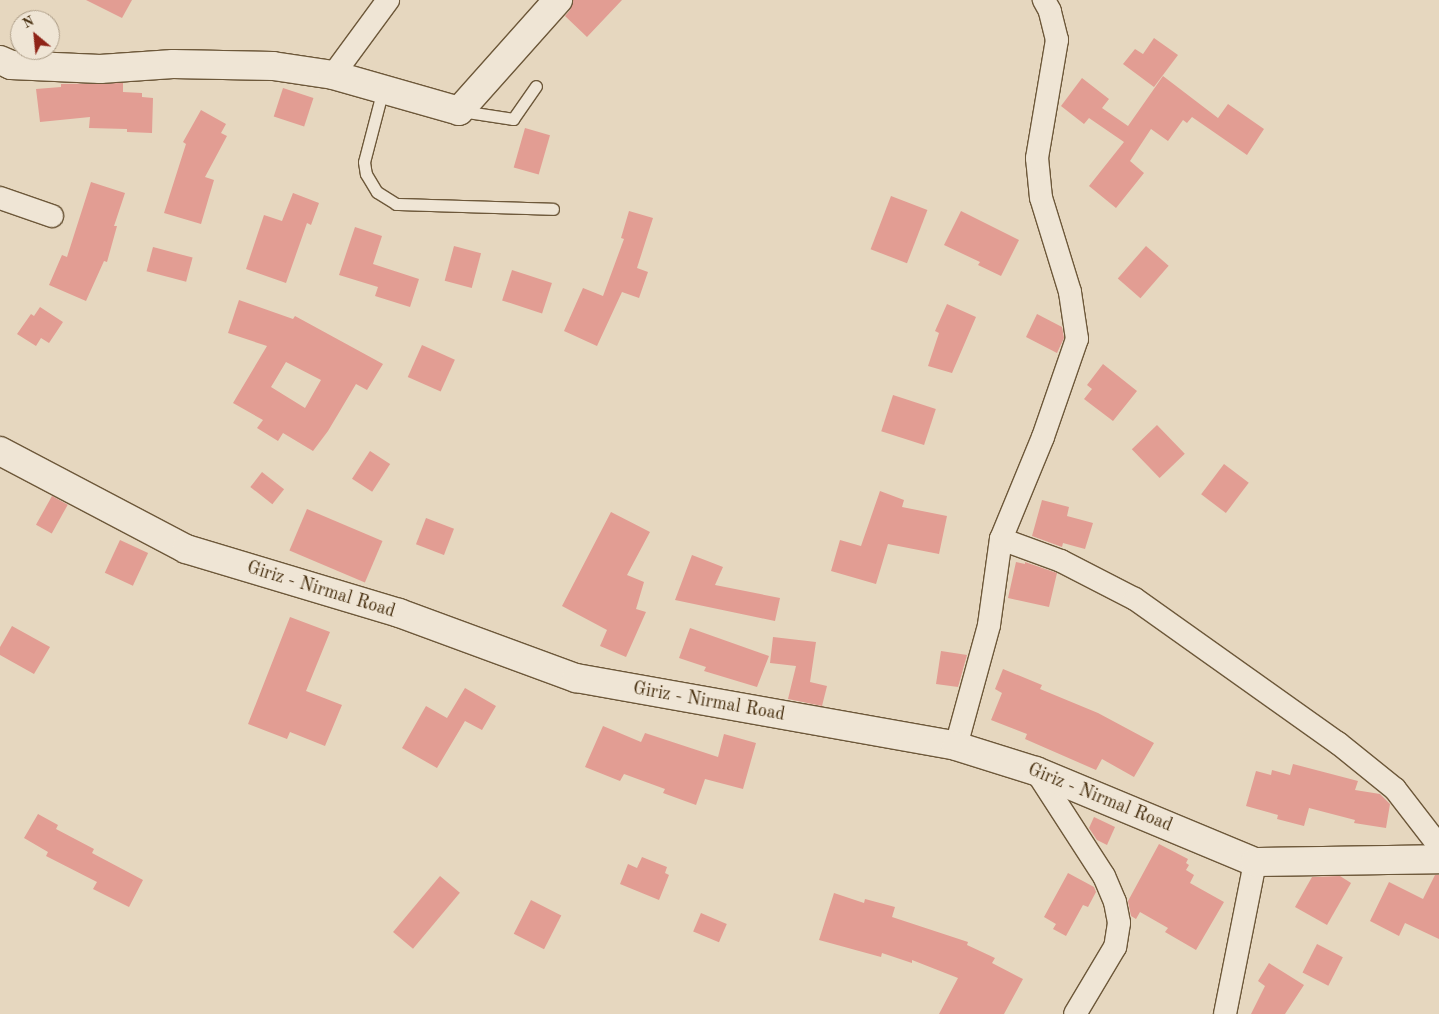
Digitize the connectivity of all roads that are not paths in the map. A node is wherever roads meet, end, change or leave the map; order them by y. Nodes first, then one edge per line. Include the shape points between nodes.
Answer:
1 (388, 0) edge
2 (558, 0) edge
3 (1044, 0) edge
4 (0, 60) edge
5 (333, 75) junction
6 (536, 86) dead end
7 (383, 89) junction
8 (459, 110) junction
9 (0, 198) edge
10 (553, 209) dead end
11 (52, 216) dead end
12 (0, 451) edge
13 (1001, 539) junction
14 (956, 746) junction
15 (1036, 771) junction
16 (1439, 846) edge
17 (1439, 859) edge
18 (1255, 862) junction
19 (1075, 1014) edge
20 (1225, 1014) edge

1 - 5 street
2 - 8 main road
3 - 13 street via 1057,40 1037,158 1041,198 1070,292 1078,340
4 - 5 main road via 11,64 100,69 173,64 273,66
5 - 7 main road
6 - 8 lane via 513,119
7 - 8 main road
7 - 10 lane via 364,162 366,174 377,192 396,204
9 - 11 street
12 - 14 main road, Giriz - Nirmal Road via 186,549 399,613 576,678
13 - 14 street via 989,625
13 - 16 street via 1061,561 1135,599 1338,744 1395,789
14 - 15 main road, Giriz - Nirmal Road
15 - 18 main road, Giriz - Nirmal Road
15 - 19 street via 1104,876 1116,902 1119,923 1115,947
17 - 18 main road, Giriz - Nirmal Road
18 - 20 street

